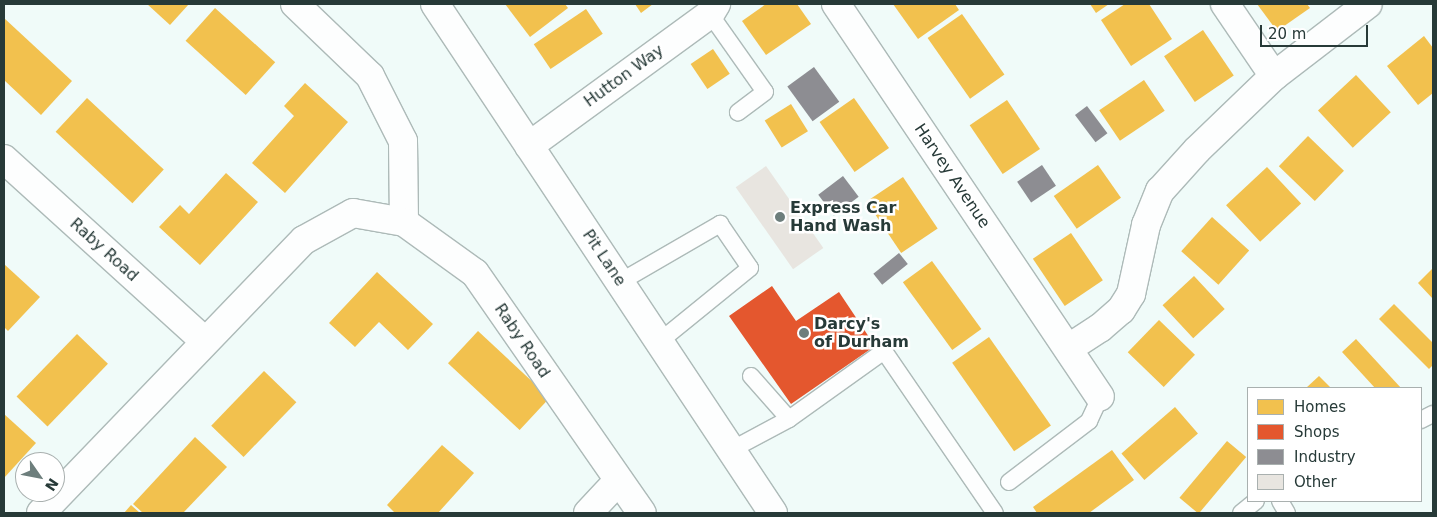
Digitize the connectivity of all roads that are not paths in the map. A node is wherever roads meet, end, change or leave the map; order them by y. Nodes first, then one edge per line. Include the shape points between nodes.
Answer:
1 (295, 4) edge
2 (435, 4) edge
3 (836, 4) edge
4 (1225, 4) edge
5 (1368, 4) edge
6 (713, 9) edge
7 (1274, 76) junction
8 (738, 112) dead end
9 (529, 146) junction
10 (4, 159) edge
11 (404, 222) junction
12 (620, 282) junction
13 (205, 341) junction
14 (659, 342) junction
15 (1069, 348) junction
16 (751, 376) dead end
17 (1100, 397) joint
18 (789, 419) junction
19 (732, 450) junction
20 (618, 481) junction
21 (1009, 482) dead end
22 (1255, 502) edge
23 (1281, 502) edge
24 (41, 513) edge
25 (588, 513) edge
26 (642, 513) edge
27 (773, 513) edge
28 (995, 513) edge
29 (1241, 513) edge
30 (1287, 513) edge

1 - 11 street via 370,76 403,142
2 - 9 street, Pit Lane
3 - 15 street, Harvey Avenue
4 - 7 street
5 - 7 street
6 - 8 lane via 765,92
6 - 9 street, Hutton Way
7 - 15 street via 1197,150 1160,191 1146,225 1131,294 1120,310 1100,328
9 - 12 street, Pit Lane
10 - 13 street, Raby Road
11 - 13 street, Raby Road via 353,212 304,240
11 - 20 street, Raby Road via 475,273
12 - 14 street, Pit Lane
12 - 14 lane via 720,224 750,268
13 - 24 street, Raby Road
14 - 19 street, Pit Lane
15 - 17 street, Harvey Avenue
16 - 18 lane
17 - 21 lane via 1089,421
18 - 19 lane
18 - 28 lane via 884,351
19 - 27 street, Pit Lane
20 - 25 street
20 - 26 street, Raby Road
22 - 29 lane
23 - 30 lane

